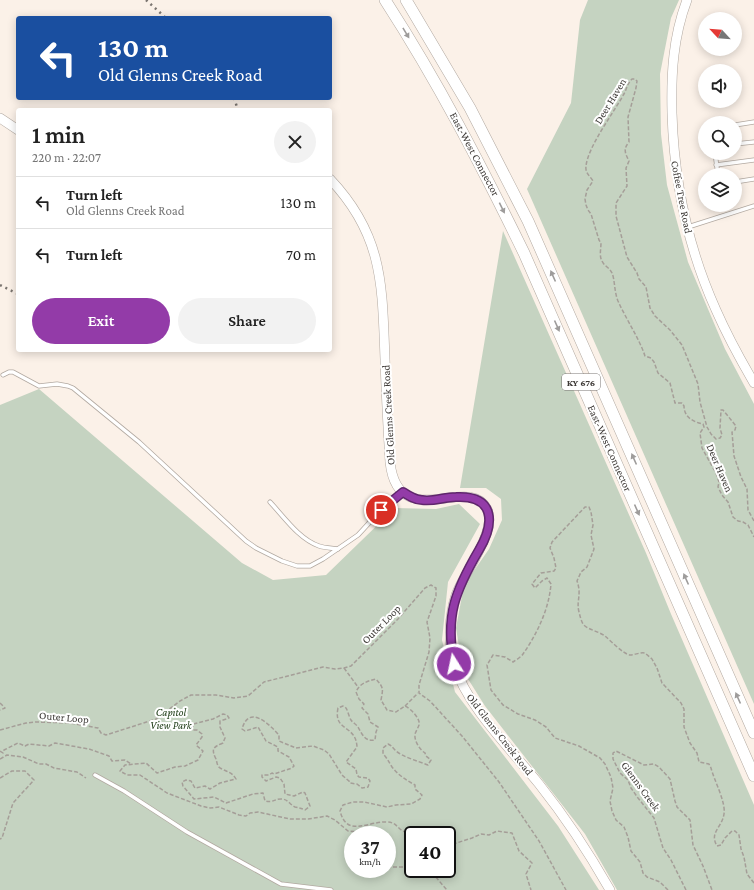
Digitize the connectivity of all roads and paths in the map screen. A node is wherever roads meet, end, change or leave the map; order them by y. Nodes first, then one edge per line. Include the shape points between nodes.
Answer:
1 (385, 0) edge
2 (406, 0) edge
3 (687, 0) edge
4 (0, 118) edge
5 (754, 122) edge
6 (742, 123) edge
7 (16, 129) edge
8 (754, 142) edge
9 (742, 143) edge
10 (716, 160) edge
11 (754, 160) edge
12 (716, 165) junction
13 (717, 168) edge
14 (754, 179) edge
15 (332, 181) edge
16 (742, 181) edge
17 (754, 206) edge
18 (687, 228) junction
19 (3, 375) dead end
20 (754, 383) edge
21 (403, 492) junction
22 (270, 502) dead end
23 (754, 521) edge
24 (754, 537) edge
25 (338, 549) junction
26 (344, 668) junction
27 (358, 687) junction
28 (419, 693) junction
29 (0, 703) edge
30 (405, 706) junction
31 (0, 710) edge
32 (0, 730) edge
33 (754, 733) edge
34 (0, 752) edge
35 (0, 759) edge
36 (131, 764) junction
37 (95, 775) dead end
38 (754, 776) edge
39 (0, 778) edge
40 (86, 778) dead end
41 (344, 828) edge
42 (404, 831) edge
43 (0, 839) edge
44 (456, 843) edge
45 (437, 878) edge
46 (754, 883) edge
47 (331, 890) edge
48 (447, 890) edge
49 (531, 890) edge
50 (566, 890) edge
51 (610, 890) edge
52 (668, 890) edge
53 (686, 890) edge
54 (712, 890) edge

1 -> 38 main road, East-West Connector / KY 676 via 459,124 524,253
33 -> 2 main road, East-West Connector / KY 676 via 528,221 470,108
3 - 18 street, Coffee Tree Road via 674,47 671,99 676,166
4 - 7 street
5 - 6 lane
8 - 9 lane
10 - 12 lane
11 - 12 lane
12 - 13 lane
14 - 16 lane
15 - 21 street, Old Glenns Creek Road via 362,222 377,261 382,297 390,462 394,480
17 - 18 lane
18 - 20 street, Coffee Tree Road via 716,310
19 - 25 lane via 13,372 39,386 57,384 73,388 139,442 246,541 274,558 305,567 318,563
21 - 25 lane via 381,510 358,536
21 - 51 street, Old Glenns Creek Road via 411,498 421,500 471,497 487,509 490,518 484,542 460,585 452,612 450,632 454,664 460,680 480,712 564,817
22 - 25 lane via 311,542 320,547
23 - 24 path, Deer Haven via 748,510 748,488 741,477 734,456 732,432 736,426 721,410 722,435 716,439 711,434 700,402 698,384 682,345 650,308 646,287 633,267 616,216 616,203 627,186 628,161 625,152 629,142 628,117 637,81 632,79 589,154 585,166 593,181 587,190 586,205 592,214 601,243 602,262 612,272 615,294 645,356 651,358 658,373 670,383 675,403 682,403 690,419 703,424 700,433 702,448 716,473 718,487 728,502 733,517 748,525
26 - 27 path
26 - 28 path, Outer Loop via 351,666 425,588 431,585 436,588 436,596 427,622 429,652
26 - 32 path, Outer Loop via 323,667 264,682 248,696 234,698 191,695 156,719 106,735 98,728 70,723 26,723
27 - 30 path via 368,680 376,679 384,691 381,700 388,710 396,712
27 - 36 path via 356,692 364,704 362,708 368,714 370,722 378,727 375,740 366,739 361,734 357,725 351,721 346,708 338,708 337,714 342,726 356,737 357,746 346,762 356,768 359,777 368,778 368,787 362,788 358,784 350,783 324,750 313,746 296,748 279,742 279,735 258,717 244,721 242,729 245,732 258,727 266,741 278,746 278,751 289,757 294,766 262,777 266,781 280,778 284,784 285,794 290,796 305,793 310,806 305,810 296,808 288,800 265,801 263,793 230,802 214,797 194,799 182,786 182,782 186,780 195,788 205,786 210,789 220,783 236,779 233,774 218,765 213,755 215,746 223,743 225,738 220,721 228,718 228,715 223,714 213,720 193,724 192,730 202,734 196,745 203,751 198,760 157,773 146,763
28 - 30 path
28 - 50 path via 430,701 462,736 499,782 539,841
29 - 31 path via 5,708
30 - 42 path via 410,708 419,721 416,740 431,760 428,765 411,759 388,744 383,748 383,754 403,778 415,786 415,790 422,795 420,799 411,804 386,807 374,803 353,802 343,805 340,811 342,819 350,826 392,822
34 - 36 path via 3,753 18,743 25,746 49,746 56,743 89,749 109,756 112,761 125,760
35 - 40 path via 7,756 23,757 39,764 77,772
36 - 41 path via 125,765 120,771 127,775 140,775 167,793 201,806 219,807 246,816 258,812 290,819 327,816
37 - 47 lane via 187,832 281,884
39 - 43 path via 12,771 25,771 34,780 13,803
44 - 49 path via 481,834 489,835 497,830 512,833 519,851 532,862 526,874
45 - 48 path
46 - 52 path, Glenns Creek via 748,874 739,835 732,831 721,845 718,846 715,842 714,834 724,814 720,794 709,764 699,762 697,753 690,743 684,728 684,709 681,703 662,683 652,659 645,653 629,655 604,635 583,624 577,605 580,589 577,581 587,567 594,549 591,512 585,507 552,542 550,548 556,568 554,571 540,573 532,584 535,588 547,578 551,584 536,634 523,654 513,662 505,657 493,656 487,665 491,690 503,705 535,720 546,727 555,738 579,746 600,758 611,777 612,811 616,820 624,827 631,851 640,862 643,873 660,882
53 - 54 path, Glenns Creek via 663,848 654,818 631,788 628,780 620,773 612,753 616,751 644,765 654,764 670,779 674,802 690,820 693,845

